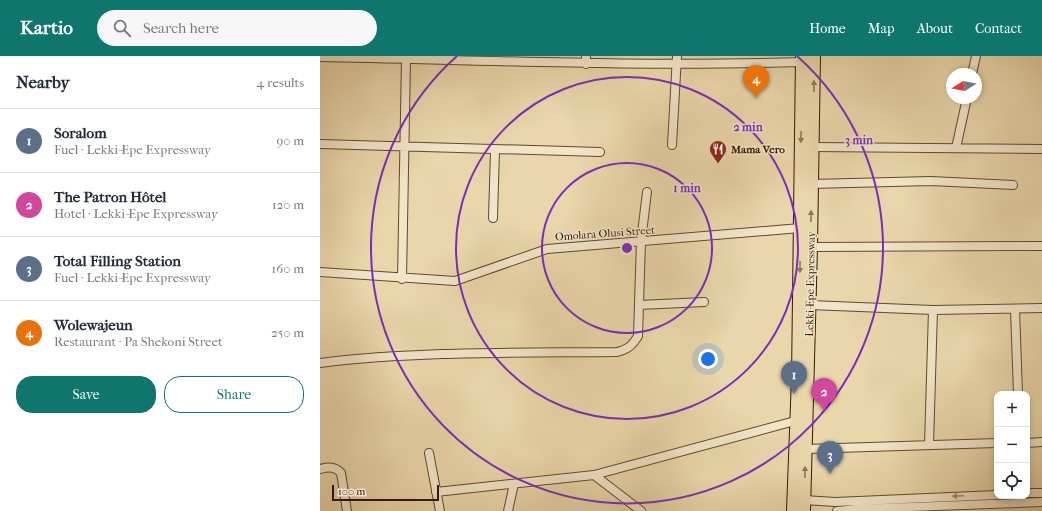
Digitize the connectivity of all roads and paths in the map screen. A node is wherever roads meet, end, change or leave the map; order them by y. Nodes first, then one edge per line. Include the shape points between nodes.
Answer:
1 (678, 56) edge
2 (814, 56) edge
3 (976, 56) edge
4 (320, 57) edge
5 (406, 59) junction
6 (802, 59) edge
7 (586, 60) edge
8 (678, 65) junction
9 (973, 68) edge
10 (966, 104) edge
11 (320, 144) edge
12 (672, 145) dead end
13 (812, 147) junction
14 (404, 148) junction
15 (956, 148) junction
16 (1042, 149) edge
17 (495, 150) junction
18 (600, 152) dead end
19 (811, 184) junction
20 (1013, 185) dead end
21 (647, 192) dead end
22 (494, 218) dead end
23 (800, 228) junction
24 (641, 241) junction
25 (1042, 246) edge
26 (811, 247) junction
27 (320, 272) edge
28 (402, 279) junction
29 (704, 302) dead end
30 (639, 305) junction
31 (810, 305) junction
32 (1042, 308) edge
33 (1015, 309) junction
34 (933, 310) junction
35 (320, 363) edge
36 (1018, 391) edge
37 (795, 421) junction
38 (1042, 442) edge
39 (1030, 443) edge
40 (994, 444) edge
41 (929, 445) junction
42 (805, 449) junction
43 (429, 453) dead end
44 (320, 469) edge
45 (594, 474) junction
46 (514, 484) junction
47 (436, 492) junction
48 (1042, 493) edge
49 (1030, 494) edge
50 (994, 495) edge
51 (1042, 502) edge
52 (890, 503) junction
53 (804, 506) edge
54 (347, 511) edge
55 (440, 511) edge
56 (508, 511) edge
57 (641, 511) edge
58 (793, 511) edge
59 (837, 511) edge

1 - 8 street
13 -> 2 highway, Lekki-Epe Expressway
3 - 9 street
4 - 5 street
5 - 7 street
5 - 14 street
6 - 8 street
6 -> 23 highway, Lekki-Epe Expressway
7 - 8 street
8 - 12 street
10 - 15 street
11 - 14 street
13 - 15 street
13 - 19 highway, Lekki-Epe Expressway
14 - 17 street
14 - 28 street
15 - 16 street
17 - 18 street
17 - 22 street
19 - 20 street via 931,182
26 -> 19 highway, Lekki-Epe Expressway
21 - 24 street
23 - 24 street, Omolara Olusi Street
23 -> 37 highway, Lekki-Epe Expressway
24 - 28 street, Omolara Olusi Street via 547,249 455,281
24 - 30 street
25 - 26 street
26 - 31 highway, Lekki-Epe Expressway
27 - 28 street, Omolara Olusi Street
29 - 30 street
30 - 35 street via 638,336 633,345 617,352 452,354 358,358
31 - 34 street
31 - 42 highway, Lekki-Epe Expressway
32 - 33 street
33 - 34 street
33 - 36 street
34 - 41 street
37 - 45 street
37 - 58 highway, Lekki-Epe Expressway
38 - 39 street
40 - 41 street
41 - 42 street
53 -> 42 highway, Lekki-Epe Expressway
43 - 47 street
44 - 54 street via 337,468
45 - 46 street
45 - 57 street
46 - 47 street
46 - 56 street
47 - 55 street
48 - 49 street
50 -> 52 street
51 - 52 street
52 - 53 street via 835,502
52 - 59 street

